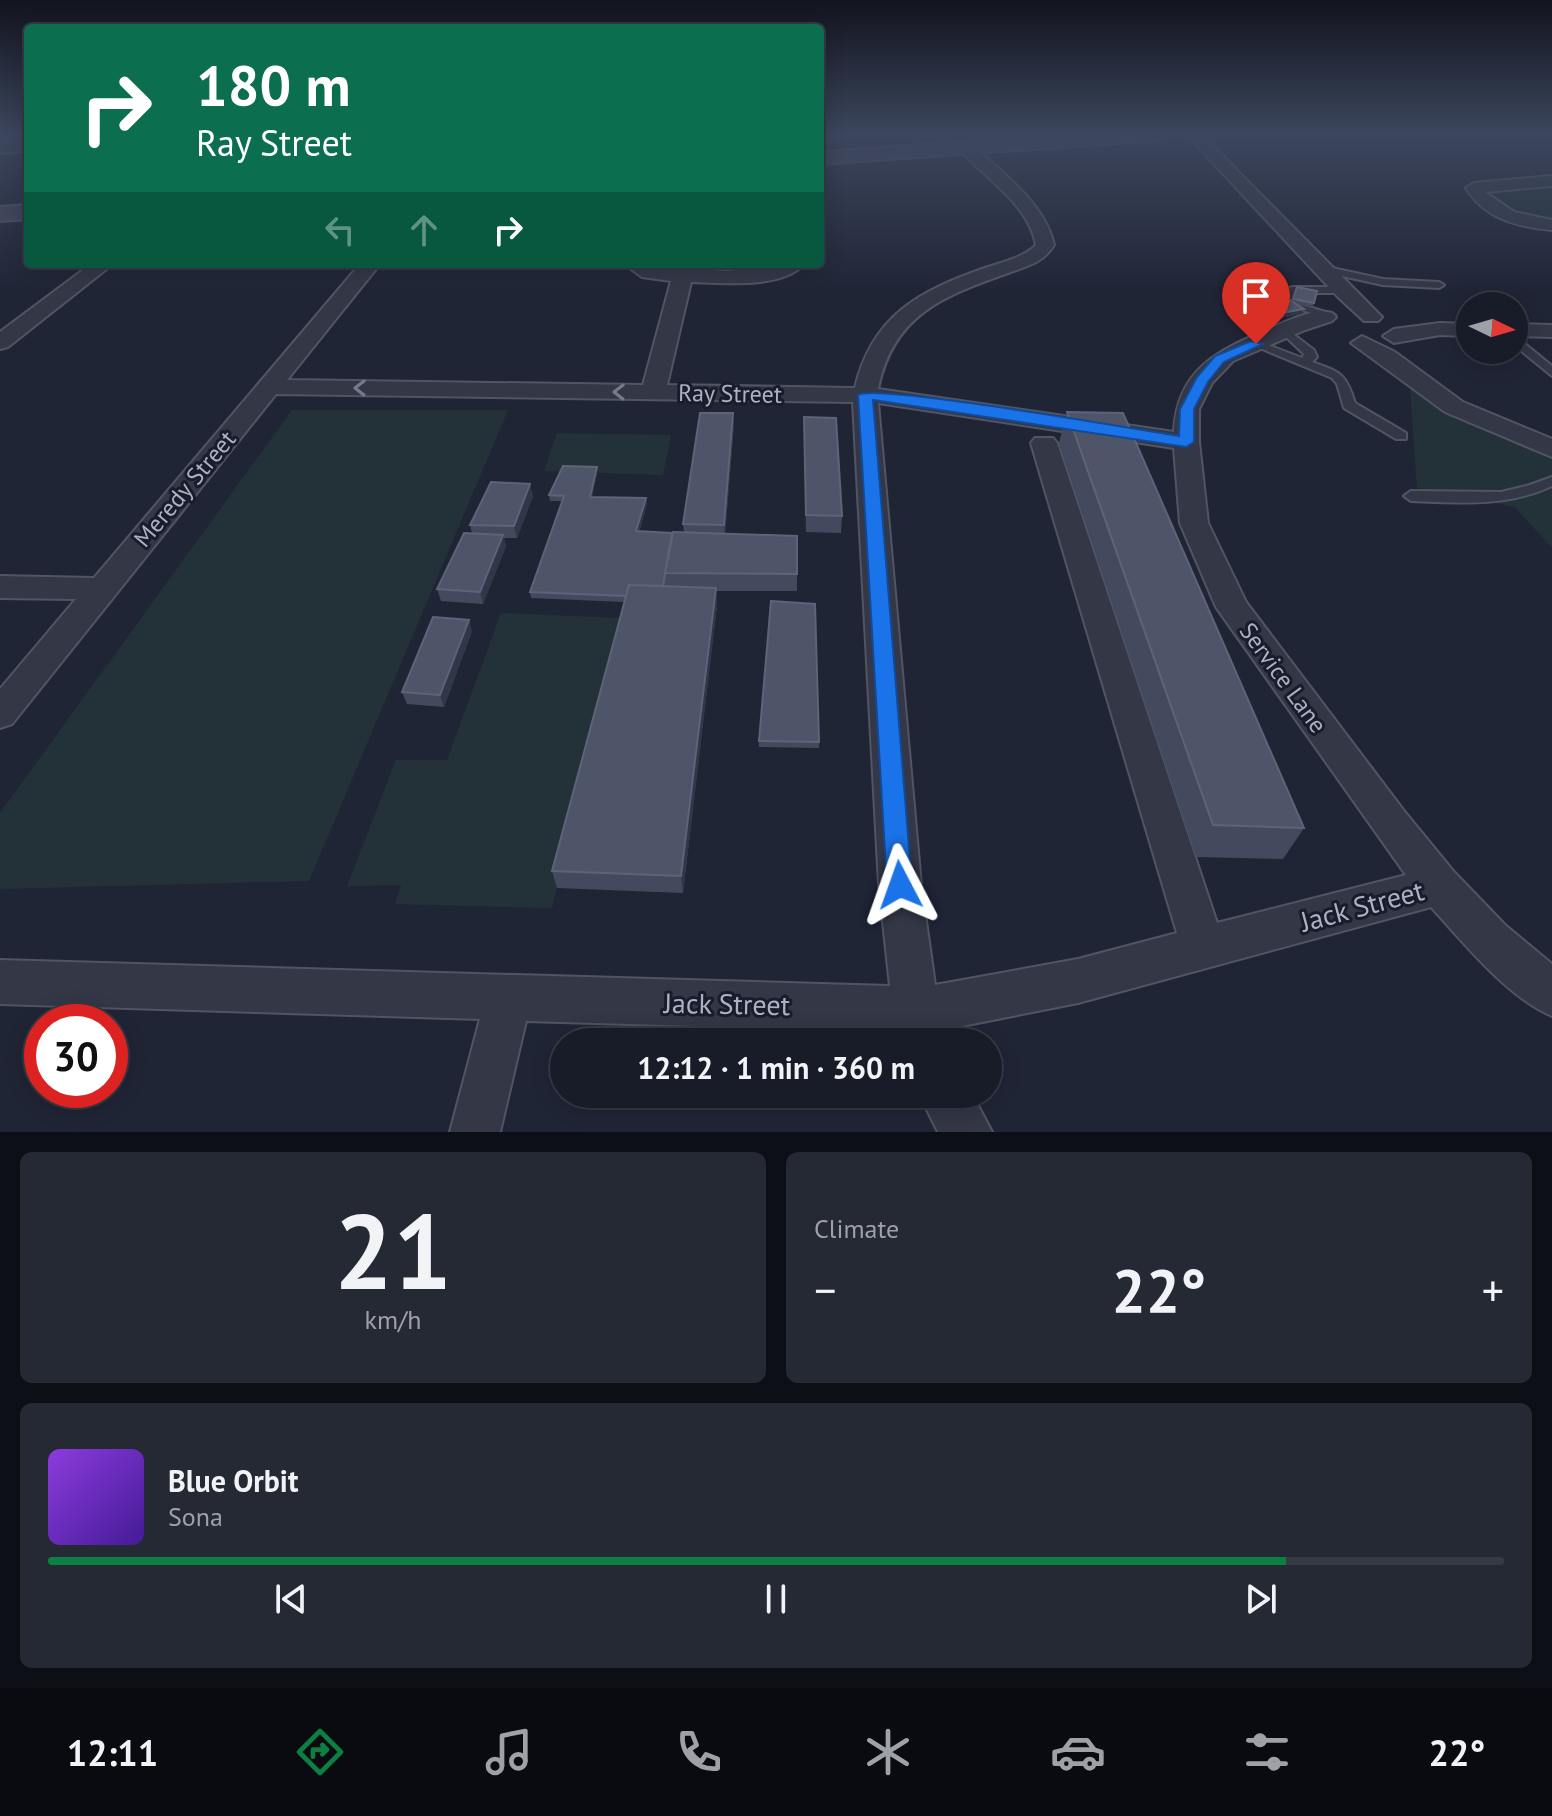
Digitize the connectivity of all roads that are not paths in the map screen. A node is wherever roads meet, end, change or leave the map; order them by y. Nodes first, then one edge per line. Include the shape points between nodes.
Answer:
1 (1005, 187) edge
2 (1244, 187) edge
3 (1487, 187) edge
4 (24, 212) edge
5 (0, 214) edge
6 (1552, 225) edge
7 (98, 268) edge
8 (367, 268) edge
9 (641, 268) edge
10 (791, 268) edge
11 (1323, 269) junction
12 (683, 274) junction
13 (1439, 285) dead end
14 (1315, 290) junction
15 (1331, 306) junction
16 (1385, 328) junction
17 (1274, 329) junction
18 (1456, 330) edge
19 (1528, 330) edge
20 (1552, 331) edge
21 (1350, 339) junction
22 (0, 342) edge
23 (1528, 351) edge
24 (1303, 363) junction
25 (1552, 372) edge
26 (270, 387) junction
27 (653, 393) junction
28 (865, 395) junction
29 (1401, 436) dead end
30 (1552, 439) edge
31 (1186, 442) junction
32 (1044, 443) dead end
33 (1552, 449) edge
34 (1552, 481) edge
35 (1411, 496) dead end
36 (0, 587) edge
37 (102, 589) junction
38 (0, 714) edge
39 (1439, 886) junction
40 (1204, 950) junction
41 (0, 982) edge
42 (1552, 993) edge
43 (508, 999) junction
44 (917, 1026) edge
45 (952, 1108) edge
46 (475, 1132) edge
47 (967, 1132) edge

1 - 28 street via 1042,231 1045,245 1036,257 937,295 902,318 879,345
2 - 11 street
3 - 6 street via 1474,188 1509,216
4 - 5 street
7 - 22 street
8 - 26 street, Meredy Street
9 - 12 street
10 - 12 street via 770,275
11 - 13 lane via 1383,282
11 - 15 street
12 - 27 street
14 - 15 lane
14 - 15 lane
14 - 17 lane via 1293,290
15 - 16 street
15 - 17 lane
15 - 17 street, Service Lane via 1297,325
15 - 21 street via 1323,322 1327,329
16 - 18 street
16 - 21 street via 1381,343
16 - 30 street via 1416,365 1462,402
17 - 21 street
17 - 24 lane
17 - 24 lane via 1310,353
17 - 31 street, Service Lane via 1219,359 1202,380 1187,409
19 - 20 street
21 - 33 street via 1394,358 1468,415
23 - 25 lane
24 - 29 lane via 1336,375 1349,405
27 -> 26 street, Ray Street
26 - 37 street, Meredy Street
27 - 28 street, Ray Street
28 - 31 street, Ray Street
28 - 44 street via 900,885
31 - 39 street, Service Lane via 1194,523 1232,607
32 - 40 street
34 - 35 lane via 1498,497
36 - 37 street
37 - 38 street, Meredy Street
39 - 40 street, Jack Street
39 - 42 street, Service Lane via 1498,948
40 - 44 street, Jack Street via 963,1005
41 - 43 street, Jack Street
43 - 44 street, Jack Street
43 - 46 street
45 - 47 street

